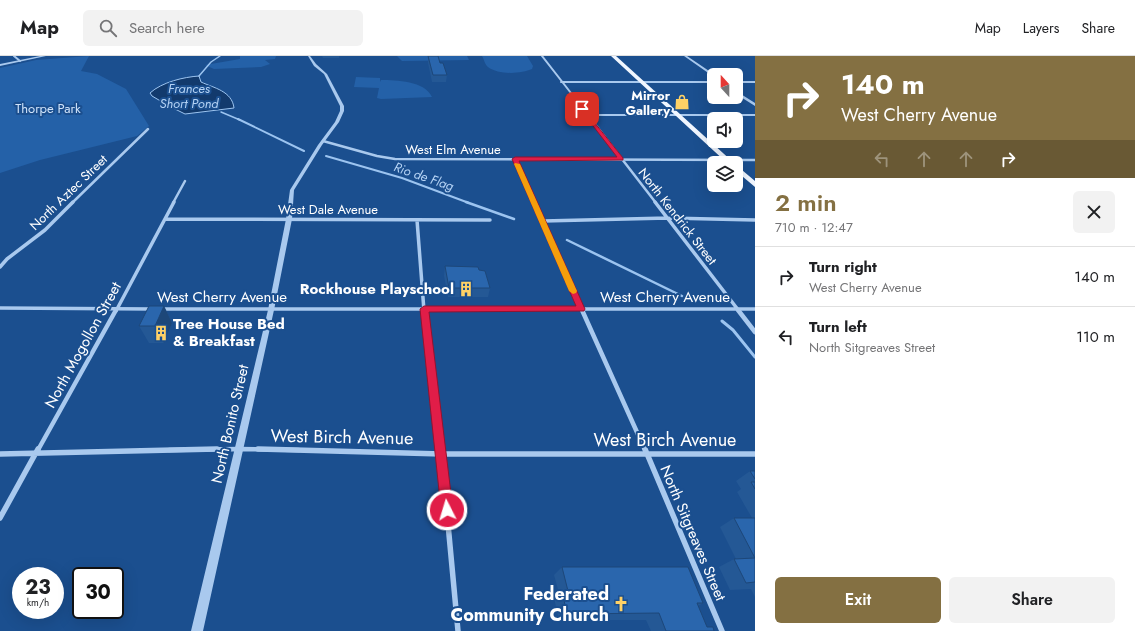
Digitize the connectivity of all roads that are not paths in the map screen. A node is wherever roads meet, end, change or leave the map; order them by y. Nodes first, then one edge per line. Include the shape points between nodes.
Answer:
1 (14, 56) edge
2 (45, 56) edge
3 (309, 56) edge
4 (542, 56) edge
5 (613, 56) edge
6 (685, 56) edge
7 (20, 61) junction
8 (0, 65) edge
9 (707, 71) edge
10 (561, 82) junction
11 (642, 82) junction
12 (707, 82) edge
13 (743, 82) edge
14 (755, 82) edge
15 (743, 97) edge
16 (755, 105) edge
17 (587, 115) junction
18 (679, 116) junction
19 (755, 116) edge
20 (148, 129) dead end
21 (323, 141) junction
22 (723, 156) edge
23 (515, 159) junction
24 (621, 159) junction
25 (755, 160) edge
26 (707, 161) edge
27 (743, 161) edge
28 (743, 173) edge
29 (186, 181) dead end
30 (755, 184) edge
31 (668, 218) junction
32 (165, 219) junction
33 (289, 219) junction
34 (417, 220) junction
35 (490, 220) dead end
36 (755, 220) edge
37 (543, 221) junction
38 (0, 267) edge
39 (0, 308) edge
40 (117, 309) junction
41 (424, 309) junction
42 (581, 309) junction
43 (737, 309) junction
44 (755, 309) edge
45 (271, 310) junction
46 (755, 332) edge
47 (240, 449) junction
48 (0, 454) edge
49 (37, 454) junction
50 (442, 454) junction
51 (755, 454) edge
52 (647, 455) junction
53 (0, 518) edge
54 (196, 631) edge
55 (458, 631) edge
56 (722, 631) edge

1 - 7 street
2 - 7 street
3 - 21 street, North Bonito Street via 315,66 325,74 342,106 337,122
4 - 10 street, North Kendrick Street
5 - 11 main road
6 - 9 street
7 - 8 street
10 - 11 street
10 - 17 street, North Kendrick Street
11 - 12 street
11 - 18 main road
13 - 14 street
15 - 16 street
17 - 18 street
17 - 24 street, North Kendrick Street
18 - 19 street
18 - 22 main road
20 - 38 street, North Aztec Street via 45,230
21 - 23 street, West Elm Avenue via 341,144 383,158
21 - 33 street, North Bonito Street via 292,190
23 - 24 street, West Elm Avenue
23 - 37 street, North Sitgreaves Street
24 - 26 street, West Elm Avenue
24 - 31 street, North Kendrick Street
25 - 27 street, West Elm Avenue
28 - 30 main road
29 - 32 street, North Mogollon Street
31 - 36 street
31 - 37 street
31 - 43 street, North Kendrick Street
32 - 33 street, West Dale Avenue
32 - 40 street, North Mogollon Street
33 - 34 street, West Dale Avenue
33 - 45 street, North Bonito Street
34 - 35 street, West Dale Avenue
34 - 41 street
37 - 42 street, North Sitgreaves Street
39 - 40 street, West Cherry Avenue
40 - 45 street, West Cherry Avenue
40 - 49 street, North Mogollon Street
41 - 42 street, West Cherry Avenue
41 - 45 street, West Cherry Avenue
41 - 50 street
42 - 43 street, West Cherry Avenue
42 - 52 street, North Sitgreaves Street
43 - 44 street, West Cherry Avenue
43 - 46 street, North Kendrick Street
45 - 47 street, North Bonito Street
47 - 49 street, West Birch Avenue
47 - 50 street, West Birch Avenue
47 - 54 street, North Bonito Street
48 - 49 street, West Birch Avenue
49 - 53 street, North Mogollon Street
50 - 52 street, West Birch Avenue
50 - 55 street
51 - 52 street, West Birch Avenue
52 - 56 street, North Sitgreaves Street

